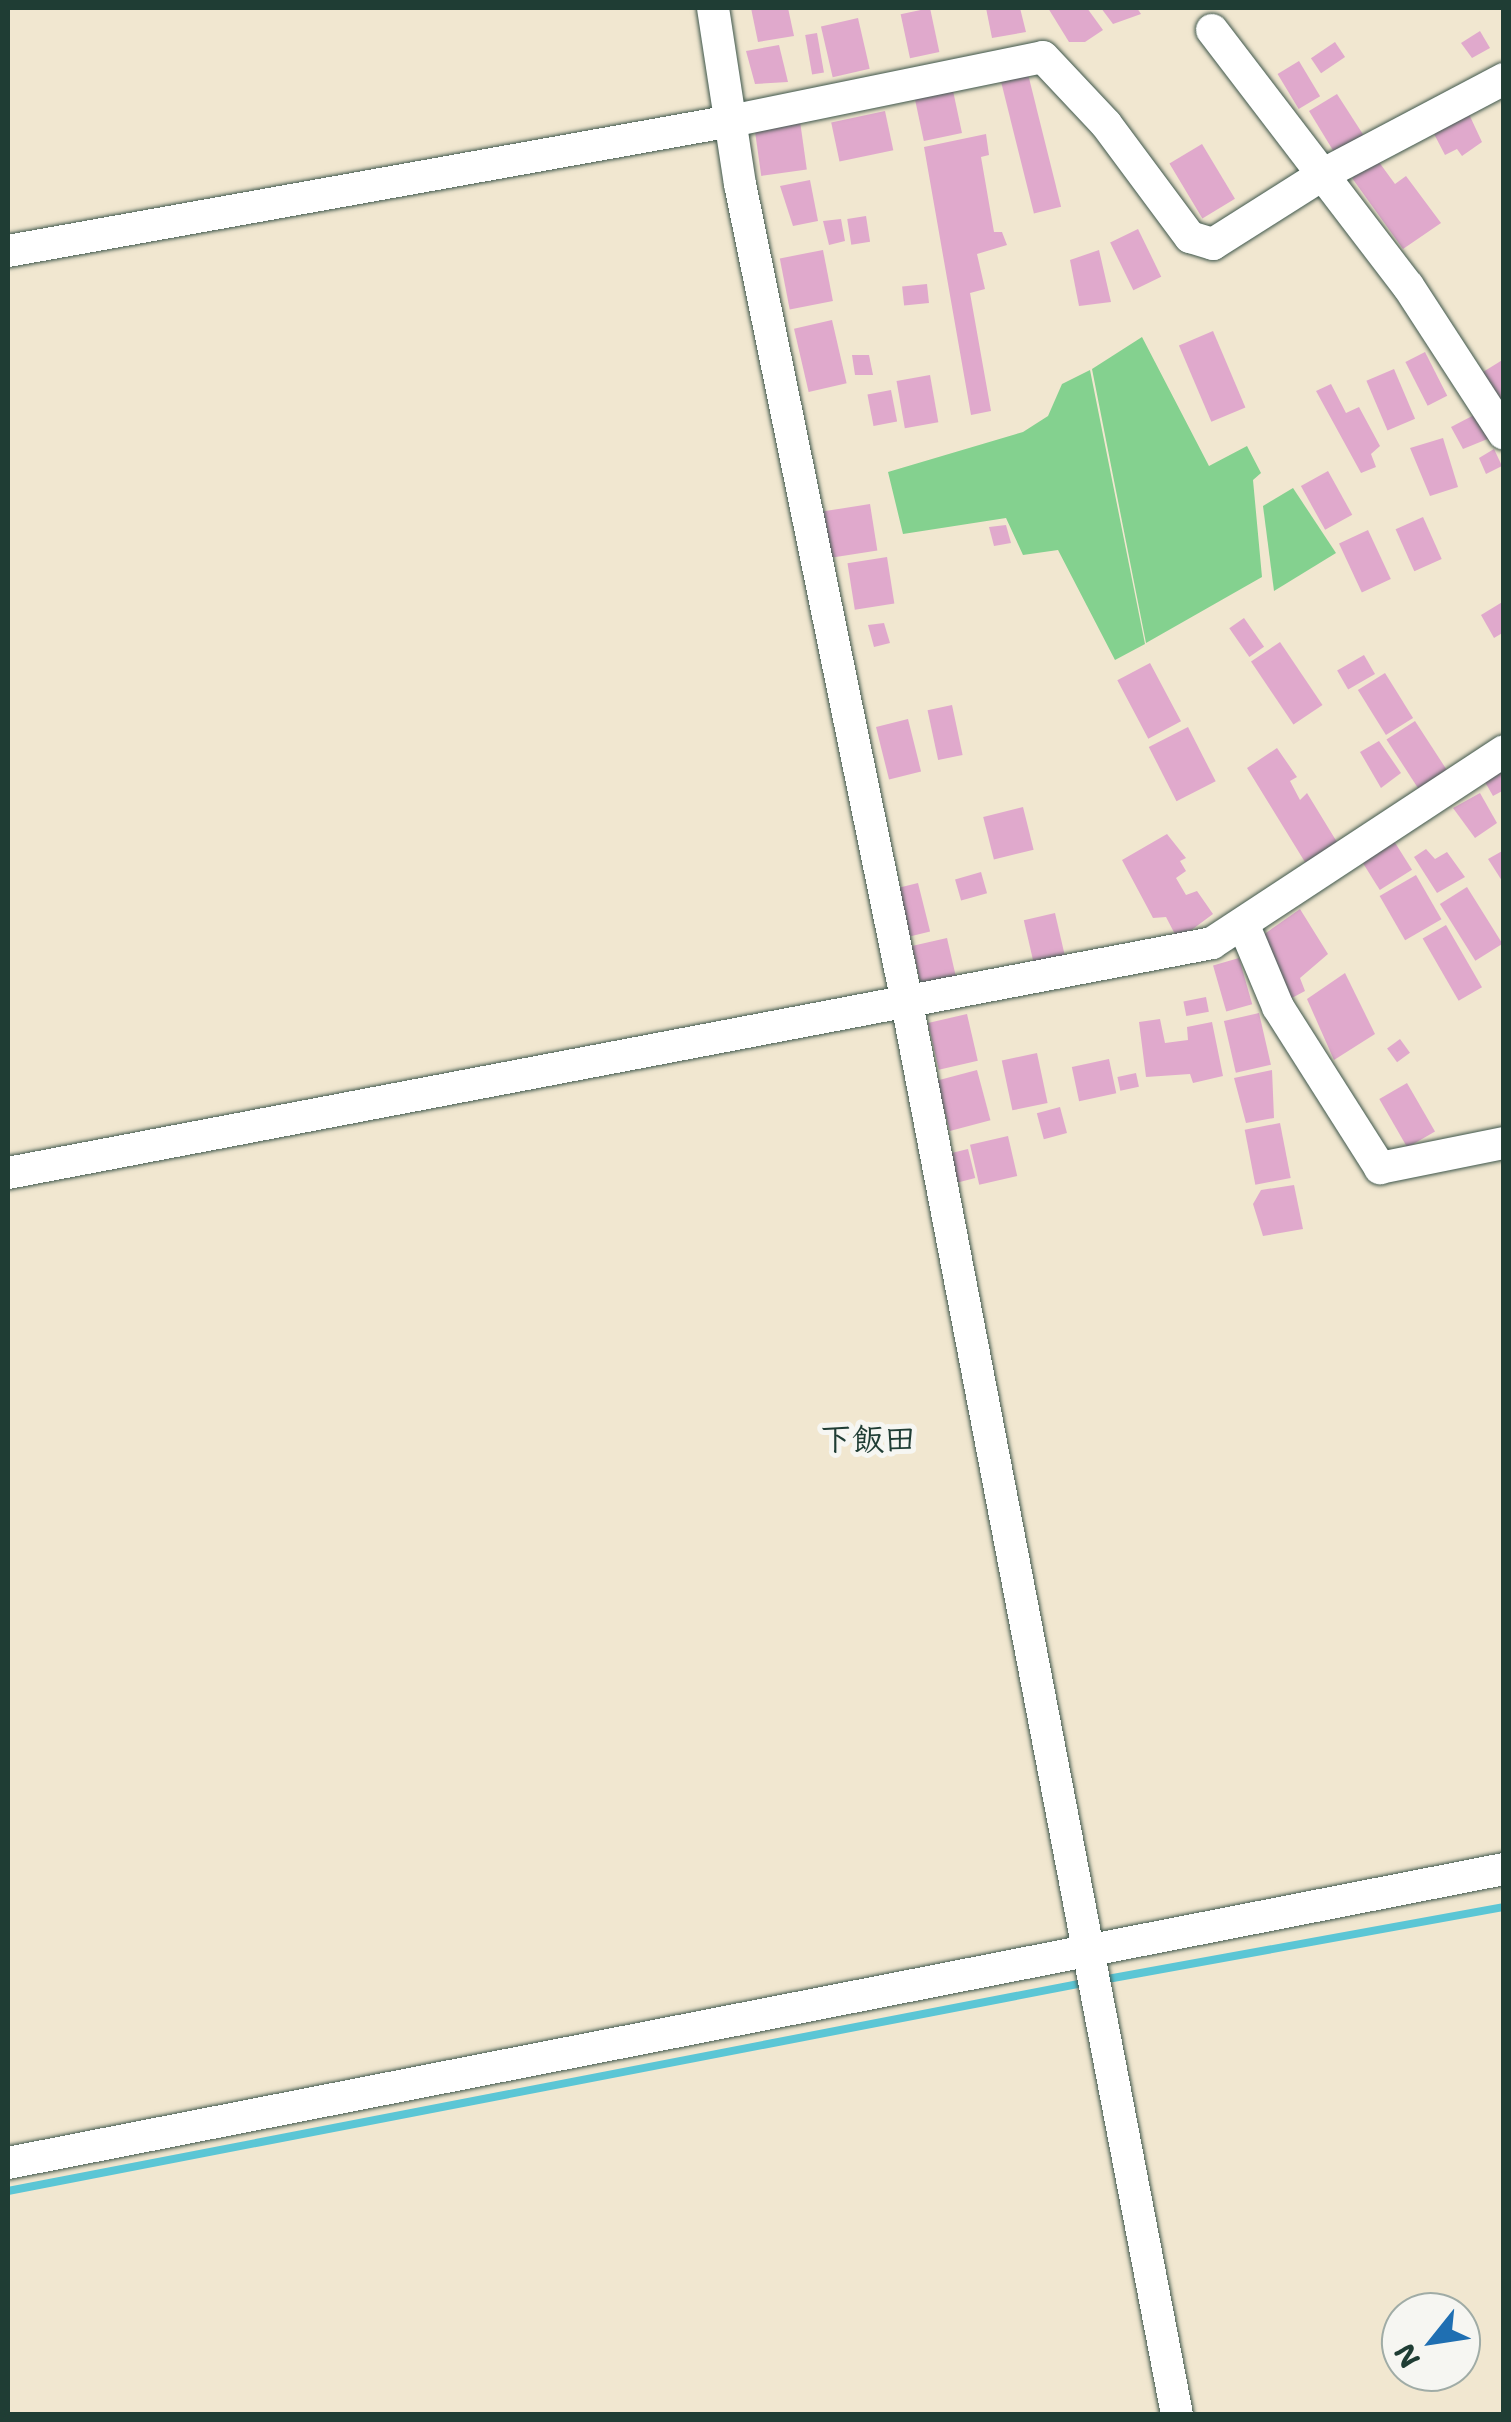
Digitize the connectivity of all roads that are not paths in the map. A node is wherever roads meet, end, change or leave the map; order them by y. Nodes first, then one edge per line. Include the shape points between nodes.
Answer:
1 (713, 8) edge
2 (1212, 30) dead end
3 (1504, 79) edge
4 (730, 121) junction
5 (1322, 175) junction
6 (8, 250) edge
7 (1504, 434) edge
8 (1504, 750) edge
9 (1244, 926) junction
10 (906, 998) junction
11 (1504, 1143) edge
12 (8, 1173) edge
13 (1504, 1869) edge
14 (1087, 1958) junction
15 (8, 2163) edge
16 (1177, 2414) edge

1 - 4 street
2 - 5 street
3 - 5 street
4 - 5 street via 1042,57 1106,124 1190,237 1214,244
4 - 6 street
4 - 10 street
5 - 7 street via 1408,286
8 - 9 street
9 - 10 street via 1212,943
9 - 11 street via 1278,1007 1380,1168
10 - 12 street
10 - 14 street
13 - 14 street
14 - 15 street
14 - 16 street

